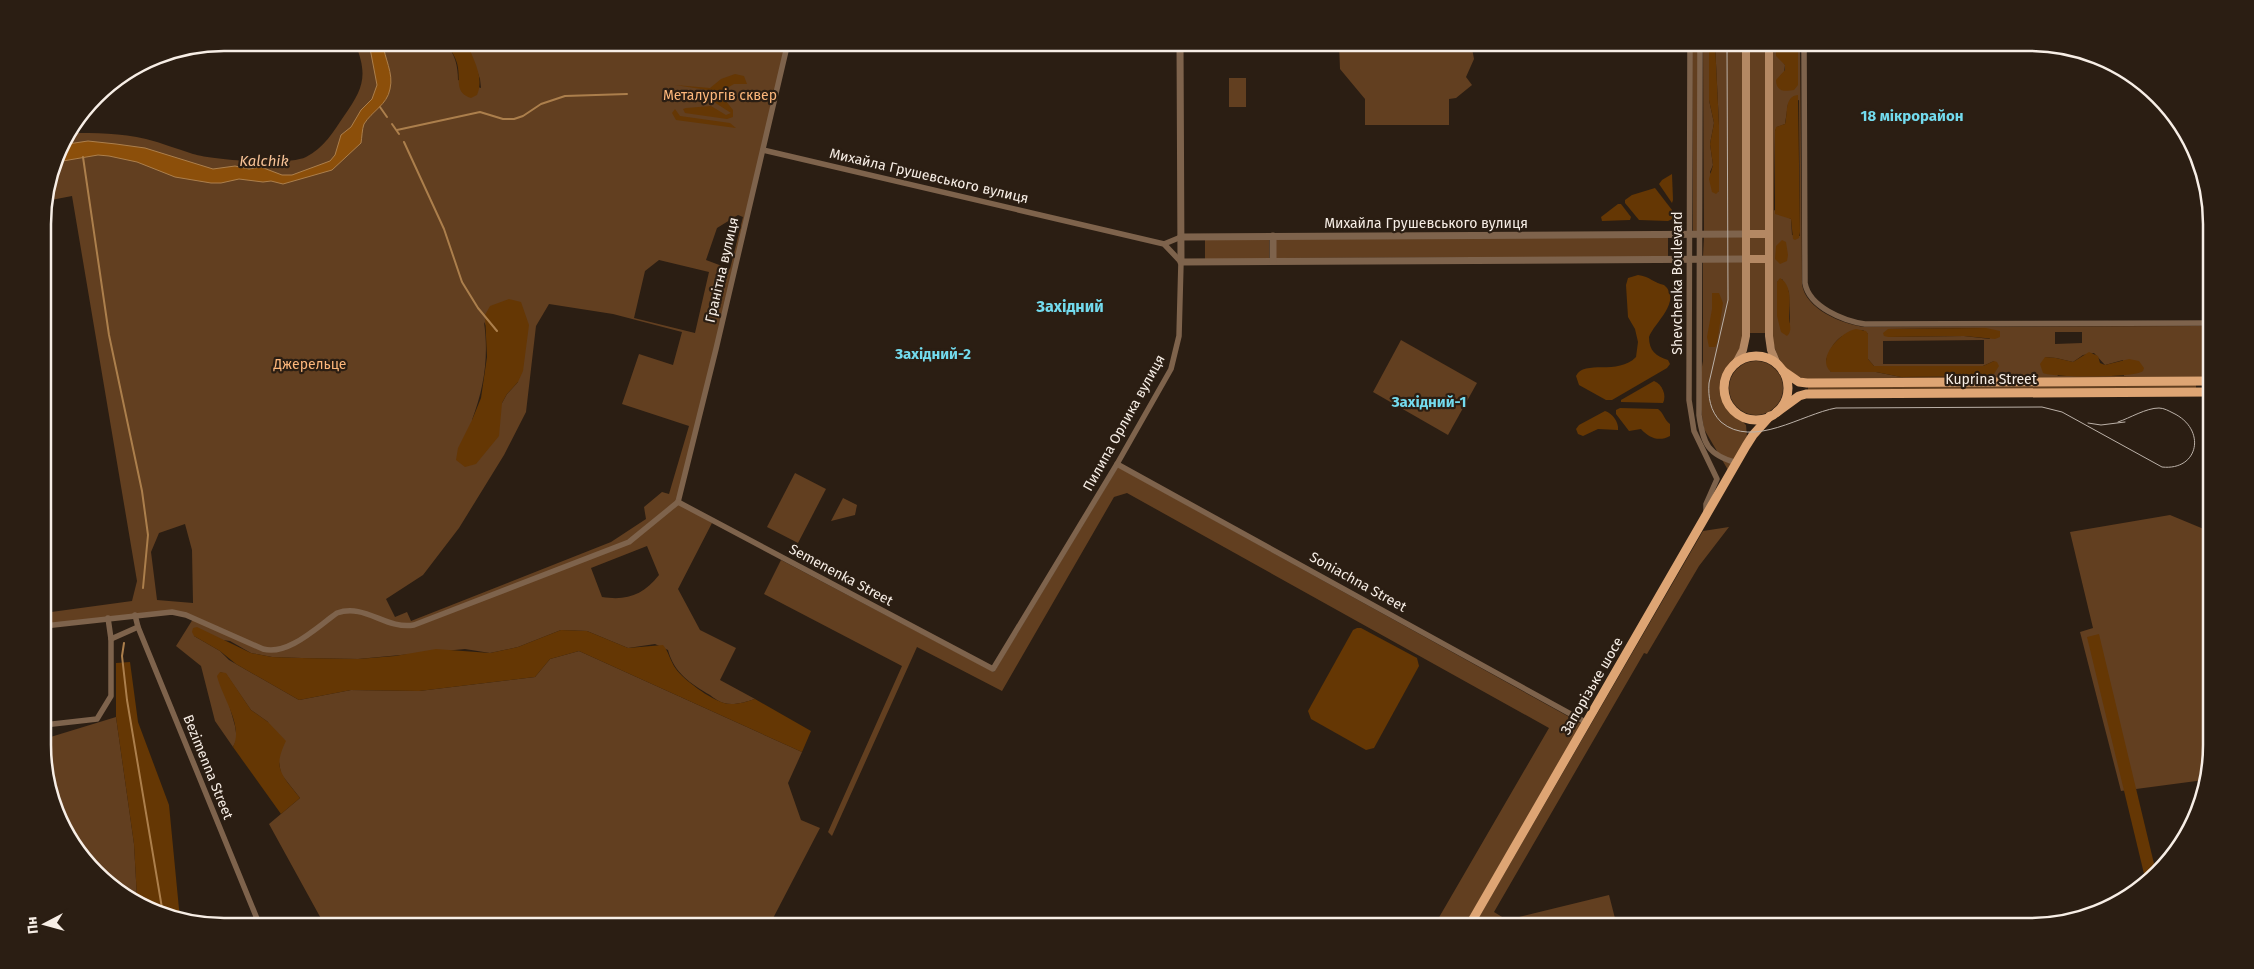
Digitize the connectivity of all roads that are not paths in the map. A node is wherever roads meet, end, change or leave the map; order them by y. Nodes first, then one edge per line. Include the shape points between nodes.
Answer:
1 (1180, 51) edge
2 (1690, 51) edge
3 (1700, 51) edge
4 (1746, 51) edge
5 (1769, 51) edge
6 (1804, 51) edge
7 (786, 52) edge
8 (763, 150) junction
9 (1690, 234) junction
10 (1700, 234) junction
11 (1746, 234) junction
12 (1769, 234) junction
13 (1181, 236) junction
14 (1273, 236) junction
15 (1164, 244) junction
16 (1746, 259) junction
17 (1769, 259) junction
18 (1690, 260) junction
19 (1700, 260) junction
20 (1273, 261) junction
21 (1181, 262) junction
22 (2203, 323) edge
23 (1736, 363) junction
24 (1780, 368) junction
25 (2203, 381) edge
26 (2203, 392) edge
27 (1773, 414) junction
28 (1743, 416) junction
29 (1753, 436) junction
30 (1737, 463) junction
31 (1117, 464) junction
32 (678, 502) junction
33 (1706, 516) junction
34 (135, 615) junction
35 (108, 618) junction
36 (51, 625) edge
37 (138, 627) junction
38 (111, 639) junction
39 (993, 669) joint
40 (1587, 723) junction
41 (51, 724) edge
42 (1474, 917) edge
43 (257, 918) edge

1 - 13 street, Пилипа Орлика вулиця
2 - 9 street, Shevchenka Boulevard
3 - 10 street, Shevchenka Boulevard
4 - 11 main road
5 - 12 main road
6 - 22 street via 1805,283 1811,298 1824,307 1847,321 1865,324
7 - 8 street, Гранітна вулиця
8 - 15 street, Михайла Грушевського вулиця
8 - 32 street, Гранітна вулиця
9 - 10 street, Михайла Грушевського вулиця
9 - 14 street, Михайла Грушевського вулиця
9 - 18 street, Shevchenka Boulevard
10 - 11 street
10 - 19 street, Shevchenka Boulevard
11 - 12 main road
11 - 16 main road
12 - 17 main road
13 - 14 street, Михайла Грушевського вулиця
13 - 15 street, Михайла Грушевського вулиця
13 - 21 street, Пилипа Орлика вулиця
14 - 20 street
15 - 21 street
16 - 17 main road
16 - 19 street
16 - 23 main road via 1746,336
17 - 24 main road via 1769,341
18 - 19 street
18 - 20 street
18 - 33 street, Shevchenka Boulevard via 1691,418 1717,479 1706,504
19 - 30 street, Shevchenka Boulevard via 1700,425 1709,449
20 - 21 street
21 - 31 street, Пилипа Орлика вулиця via 1176,355
23 - 24 main road via 1756,356 1766,358
23 - 28 main road via 1727,376 1725,392 1732,407
24 - 25 main road, Kuprina Street via 1799,382 1807,383
24 - 27 main road via 1788,393 1784,403
26 - 27 main road, Kuprina Street via 1806,394
27 - 28 main road via 1756,419
27 - 29 main road, Запорізьке шосе
28 - 29 main road via 1750,423
29 - 30 main road, Запорізьке шосе
30 - 33 main road, Запорізьке шосе
31 - 39 street, Пилипа Орлика вулиця
31 - 40 street, Soniachna Street
32 - 34 street via 629,542 414,625 392,625 359,610 344,610 287,648 275,651 263,649 179,613
32 - 39 street, Semenenka Street
33 - 40 main road, Запорізьке шосе
34 - 35 street
34 - 37 street, Bezimenna Street
35 - 36 street
35 - 38 street
37 - 38 street
37 - 43 street, Bezimenna Street
38 - 41 street via 111,696 97,719
40 - 42 main road, Запорізьке шосе

